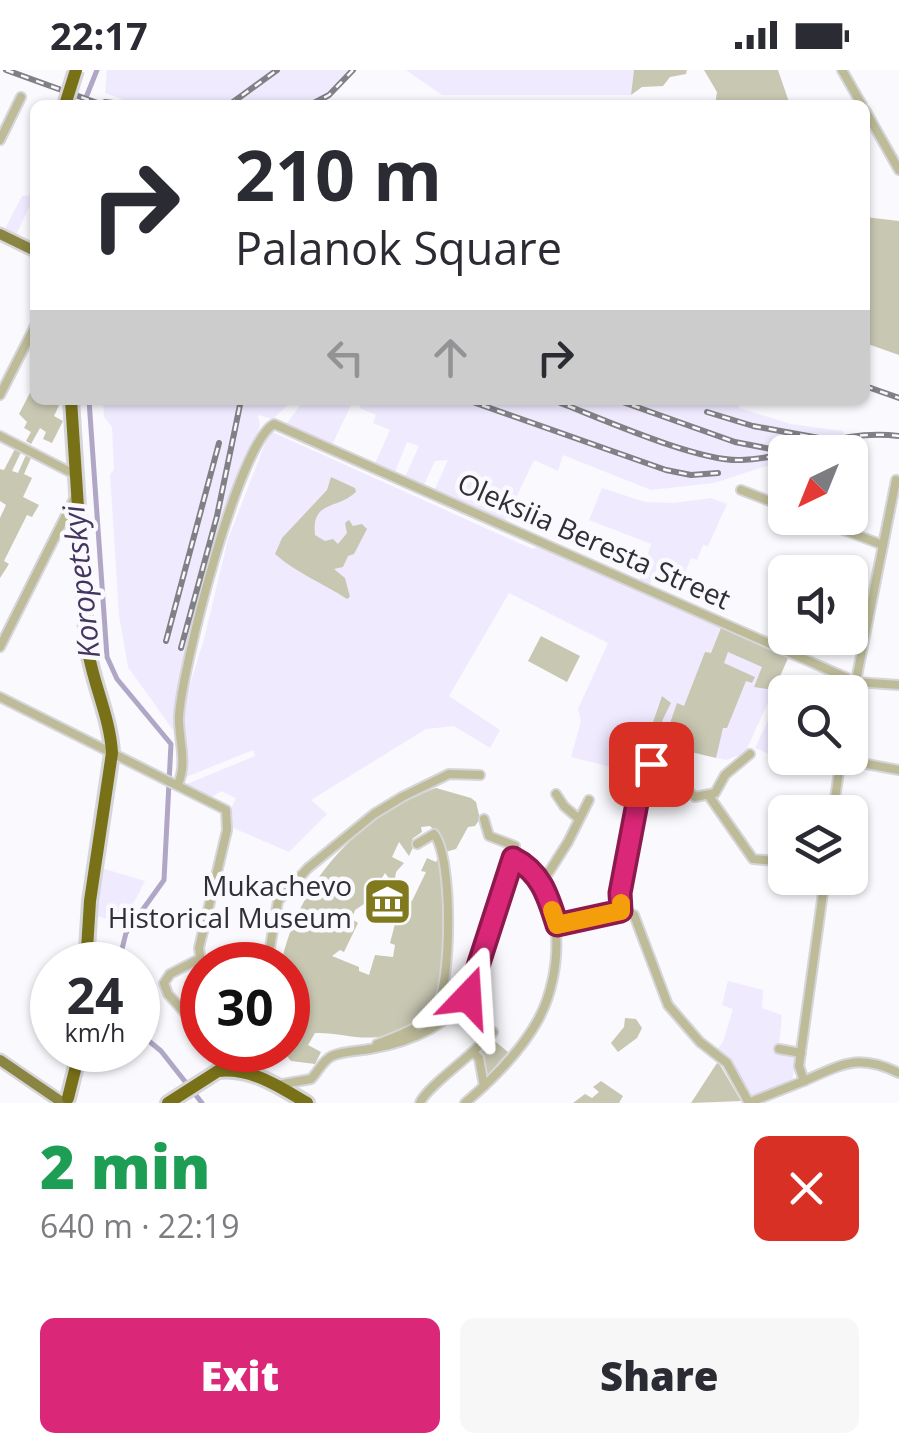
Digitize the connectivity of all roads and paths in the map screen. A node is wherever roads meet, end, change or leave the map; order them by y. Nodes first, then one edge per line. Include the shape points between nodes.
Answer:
1 (76, 70) edge
2 (842, 70) edge
3 (21, 97) dead end
4 (67, 100) edge
5 (860, 100) edge
6 (870, 117) edge
7 (0, 140) edge
8 (897, 164) edge
9 (0, 234) edge
10 (30, 249) edge
11 (30, 336) edge
12 (0, 395) edge
13 (71, 405) edge
14 (0, 436) edge
15 (76, 475) junction
16 (896, 480) dead end
17 (741, 490) dead end
18 (78, 493) junction
19 (768, 500) edge
20 (857, 535) edge
21 (883, 545) junction
22 (0, 646) edge
23 (840, 675) edge
24 (857, 675) edge
25 (868, 683) edge
26 (899, 685) edge
27 (0, 697) edge
28 (112, 753) junction
29 (750, 754) dead end
30 (868, 764) edge
31 (899, 770) edge
32 (480, 775) dead end
33 (173, 783) junction
34 (556, 794) dead end
35 (708, 796) junction
36 (589, 800) dead end
37 (484, 819) dead end
38 (580, 819) junction
39 (417, 844) dead end
40 (513, 858) junction
41 (768, 860) edge
42 (542, 883) junction
43 (822, 895) edge
44 (621, 911) junction
45 (557, 925) junction
46 (87, 942) edge
47 (203, 942) edge
48 (271, 942) edge
49 (180, 968) edge
50 (180, 1007) edge
51 (492, 1032) dead end
52 (372, 1049) junction
53 (778, 1049) dead end
54 (474, 1053) junction
55 (801, 1053) junction
56 (0, 1060) edge
57 (74, 1072) edge
58 (222, 1072) edge
59 (236, 1072) edge
60 (899, 1073) edge
61 (804, 1080) junction
62 (277, 1084) junction
63 (484, 1086) junction
64 (65, 1101) edge
65 (168, 1103) edge
66 (307, 1103) edge
67 (420, 1103) edge
68 (465, 1103) edge
69 (748, 1103) edge

1 - 4 highway, bridge
2 - 5 street
3 - 7 street
6 - 8 street
9 - 10 main road
11 - 12 street
13 - 15 highway
14 - 15 street
15 - 18 highway
16 - 21 street
17 - 19 street
18 - 22 street
18 - 28 highway via 87,645
20 - 21 street
21 - 24 street
23 - 33 street, Oleksiia Beresta Street via 274,424 262,434 222,535 194,637 179,719 183,767
25 - 26 street, Oleksiia Beresta Street
27 - 28 street
28 - 33 street
28 - 46 highway
29 - 35 street
30 - 31 street
32 - 48 street via 448,774 374,814 278,901
33 - 47 street via 229,814
34 - 38 street
35 - 41 street via 753,859
35 - 44 street via 695,798 657,766 644,768
36 - 38 street
37 - 40 street via 489,836 515,846
38 - 42 street
39 - 52 street via 434,834 443,851 443,990 426,1019
40 - 42 street
40 - 52 street via 468,997 436,1026
42 - 45 street
43 - 55 street
44 - 45 street
44 - 69 street via 634,915 668,1005 727,1063
45 - 63 street via 541,1014
49 - 50 street via 164,982
51 - 54 street
52 - 62 street via 330,1056 308,1081
53 - 55 street
54 - 63 street
54 - 67 street
55 - 61 street
56 - 64 main road
57 - 64 highway
58 - 65 highway
59 - 62 highway
60 - 61 street via 851,1061
61 - 69 street
62 - 66 highway
63 - 68 street

